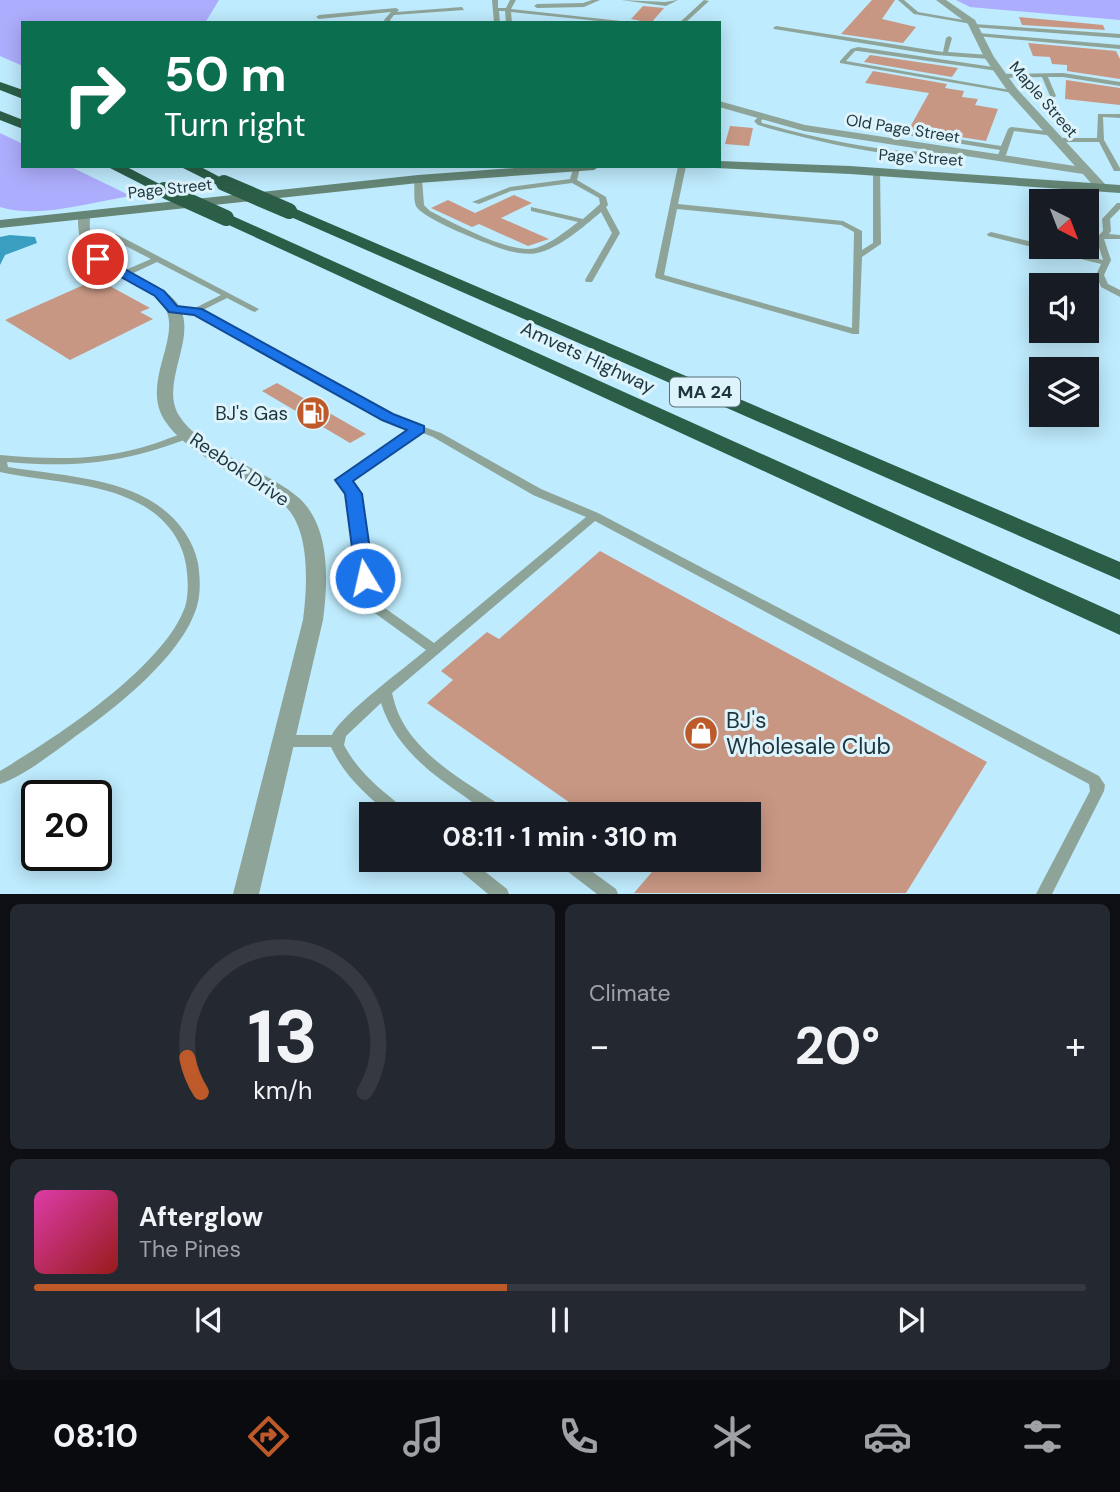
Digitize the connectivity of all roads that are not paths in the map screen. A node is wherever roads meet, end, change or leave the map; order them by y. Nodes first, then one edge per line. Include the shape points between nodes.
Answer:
1 (396, 0) edge
2 (495, 0) edge
3 (597, 0) edge
4 (624, 0) edge
5 (675, 0) edge
6 (901, 0) edge
7 (940, 0) edge
8 (706, 1) edge
9 (510, 5) edge
10 (461, 9) dead end
11 (496, 9) junction
12 (394, 12) junction
13 (536, 13) junction
14 (319, 17) dead end
15 (388, 21) edge
16 (497, 21) edge
17 (531, 21) edge
18 (616, 21) edge
19 (684, 21) edge
20 (776, 28) dead end
21 (975, 28) junction
22 (1120, 36) edge
23 (949, 38) dead end
24 (1120, 47) edge
25 (945, 54) junction
26 (989, 57) junction
27 (980, 66) junction
28 (1000, 72) junction
29 (1044, 75) junction
30 (1120, 84) edge
31 (975, 85) junction
32 (0, 86) edge
33 (1013, 91) junction
34 (21, 95) edge
35 (1053, 96) dead end
36 (721, 105) edge
37 (0, 115) edge
38 (1120, 116) edge
39 (21, 124) edge
40 (1056, 137) junction
41 (917, 140) junction
42 (1101, 140) junction
43 (894, 142) junction
44 (947, 151) junction
45 (1003, 154) junction
46 (721, 165) edge
47 (117, 168) edge
48 (190, 168) edge
49 (563, 168) edge
50 (576, 168) edge
51 (682, 168) edge
52 (1117, 169) dead end
53 (1085, 171) junction
54 (877, 172) junction
55 (418, 179) junction
56 (573, 181) junction
57 (1101, 187) junction
58 (1120, 190) edge
59 (476, 202) dead end
60 (1120, 205) edge
61 (673, 206) junction
62 (602, 207) junction
63 (534, 209) dead end
64 (84, 215) junction
65 (583, 220) junction
66 (0, 224) edge
67 (991, 234) dead end
68 (113, 236) dead end
69 (1102, 236) junction
70 (1120, 237) edge
71 (857, 256) junction
72 (157, 259) junction
73 (1106, 261) junction
74 (1120, 261) edge
75 (124, 274) junction
76 (589, 280) dead end
77 (1120, 294) edge
78 (227, 295) junction
79 (173, 309) junction
80 (255, 309) dead end
81 (195, 311) junction
82 (418, 429) junction
83 (188, 435) junction
84 (0, 458) edge
85 (594, 516) junction
86 (1120, 572) edge
87 (1120, 626) edge
88 (435, 650) junction
89 (385, 692) junction
90 (284, 741) junction
91 (337, 741) junction
92 (0, 778) edge
93 (386, 802) edge
94 (485, 802) edge
95 (473, 872) edge
96 (580, 872) edge
97 (246, 894) edge
98 (501, 894) edge
99 (610, 894) edge
100 (1044, 894) edge

1 - 12 lane
2 - 11 lane
3 - 9 lane via 554,7
4 - 5 lane via 666,4
6 - 21 lane via 916,13
7 - 21 street, Maple Street
8 - 19 lane
9 - 11 lane
9 - 13 lane
10 - 12 lane
11 - 16 lane
12 - 14 lane
12 - 15 lane
13 - 17 lane
13 - 18 lane
20 - 25 lane
21 - 22 lane
21 - 24 lane
21 - 26 street, Maple Street
23 - 25 lane
25 - 26 lane
26 - 28 street, Maple Street
27 - 28 lane
27 - 31 lane
27 - 31 lane via 855,49 842,62
28 - 29 lane
28 - 33 street, Maple Street
29 - 30 lane
29 - 35 lane
31 - 33 lane
32 - 34 highway
33 - 40 street, Maple Street
36 - 43 street, Old Page Street via 792,126
37 - 39 highway
38 - 42 lane via 1100,115
40 - 42 lane
40 - 45 lane via 1011,129
40 - 53 street, Maple Street
41 - 43 street, Old Page Street
41 - 44 street, Old Page Street
41 - 45 lane
42 - 52 lane
43 - 44 lane via 933,156
44 - 45 street, Old Page Street
45 - 53 street, Old Page Street
46 - 54 main road, Page Street
47 - 87 highway, Amvets Highway / MA 24, bridge
48 - 86 highway, Amvets Highway / MA 24, bridge
49 - 55 main road, Page Street
50 - 56 lane
51 - 61 lane
53 - 57 street, Maple Street
54 - 57 main road, Page Street
54 - 71 lane via 877,244
55 - 64 main road, Page Street
55 - 65 lane via 426,213 502,245 537,250
56 - 59 lane via 510,189
56 - 62 lane via 602,197
57 - 58 main road, Page Street
60 - 69 lane via 1106,219 1107,231
61 - 71 lane via 844,223 858,231
61 - 71 lane via 659,276 856,332
62 - 65 lane
62 - 76 lane via 616,233
63 - 65 lane
64 - 66 main road, Page Street
64 - 75 street via 81,236 86,248
67 - 73 lane
68 - 72 lane
69 - 70 lane
69 - 73 lane
72 - 75 lane
72 - 78 lane
73 - 74 lane
73 - 77 lane via 1101,280
75 - 79 street via 160,294
78 - 80 lane
78 - 81 lane
79 - 81 lane
79 - 83 street, Reebok Drive via 164,399 170,415
81 - 82 lane via 387,417
82 - 85 lane via 537,492
82 - 88 lane via 343,480 354,494 369,603
83 - 84 lane via 114,460
83 - 90 street, Reebok Drive via 292,503 307,527 315,571 315,608
84 - 92 lane via 3,469 135,497 170,520 188,549 195,580 190,609 169,648 132,684
85 - 88 lane
85 - 100 lane via 1094,780 1097,791
88 - 89 lane
89 - 91 lane via 349,723
89 - 94 lane via 391,719 404,740
90 - 91 lane
90 - 97 street, Reebok Drive
91 - 93 lane via 358,777
95 - 98 lane
96 - 99 lane

